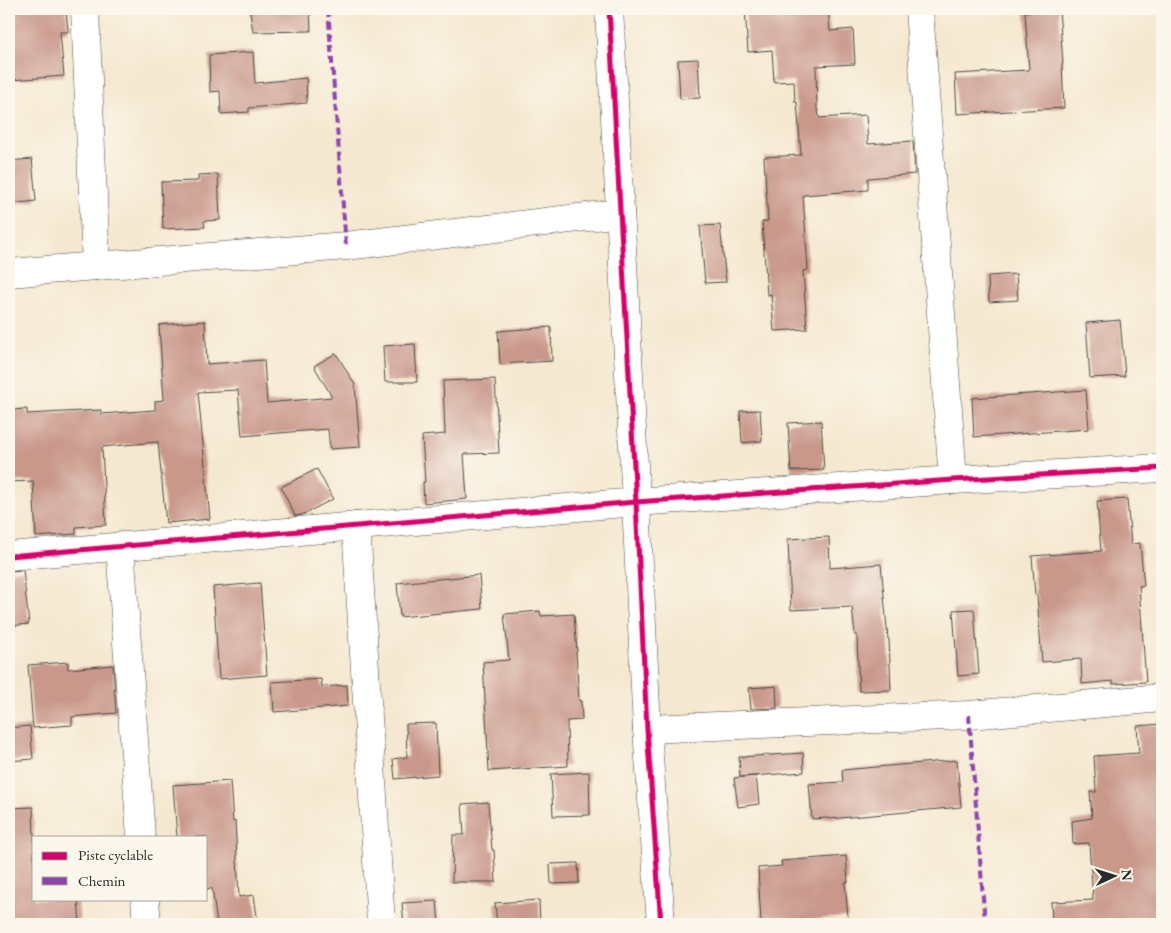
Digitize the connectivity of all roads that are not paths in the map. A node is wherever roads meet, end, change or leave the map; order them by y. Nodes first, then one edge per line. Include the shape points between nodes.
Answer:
1 (85, 9) edge
2 (609, 9) edge
3 (919, 9) edge
4 (620, 213) junction
5 (96, 266) junction
6 (9, 273) edge
7 (1162, 468) edge
8 (953, 480) junction
9 (636, 502) junction
10 (356, 526) junction
11 (120, 546) junction
12 (9, 556) edge
13 (1162, 698) edge
14 (647, 729) junction
15 (141, 836) edge
16 (145, 900) edge
17 (147, 924) edge
18 (380, 924) edge
19 (661, 924) edge

1 - 5 street
2 - 4 street
3 - 8 street
4 - 5 street via 346,246
4 - 9 street
5 - 6 street
7 - 8 street
8 - 9 street
9 - 10 street
9 - 14 street
10 - 11 street
10 - 18 street
11 - 12 street
11 - 15 street
13 - 14 street via 969,715
14 - 19 street
16 - 17 street

